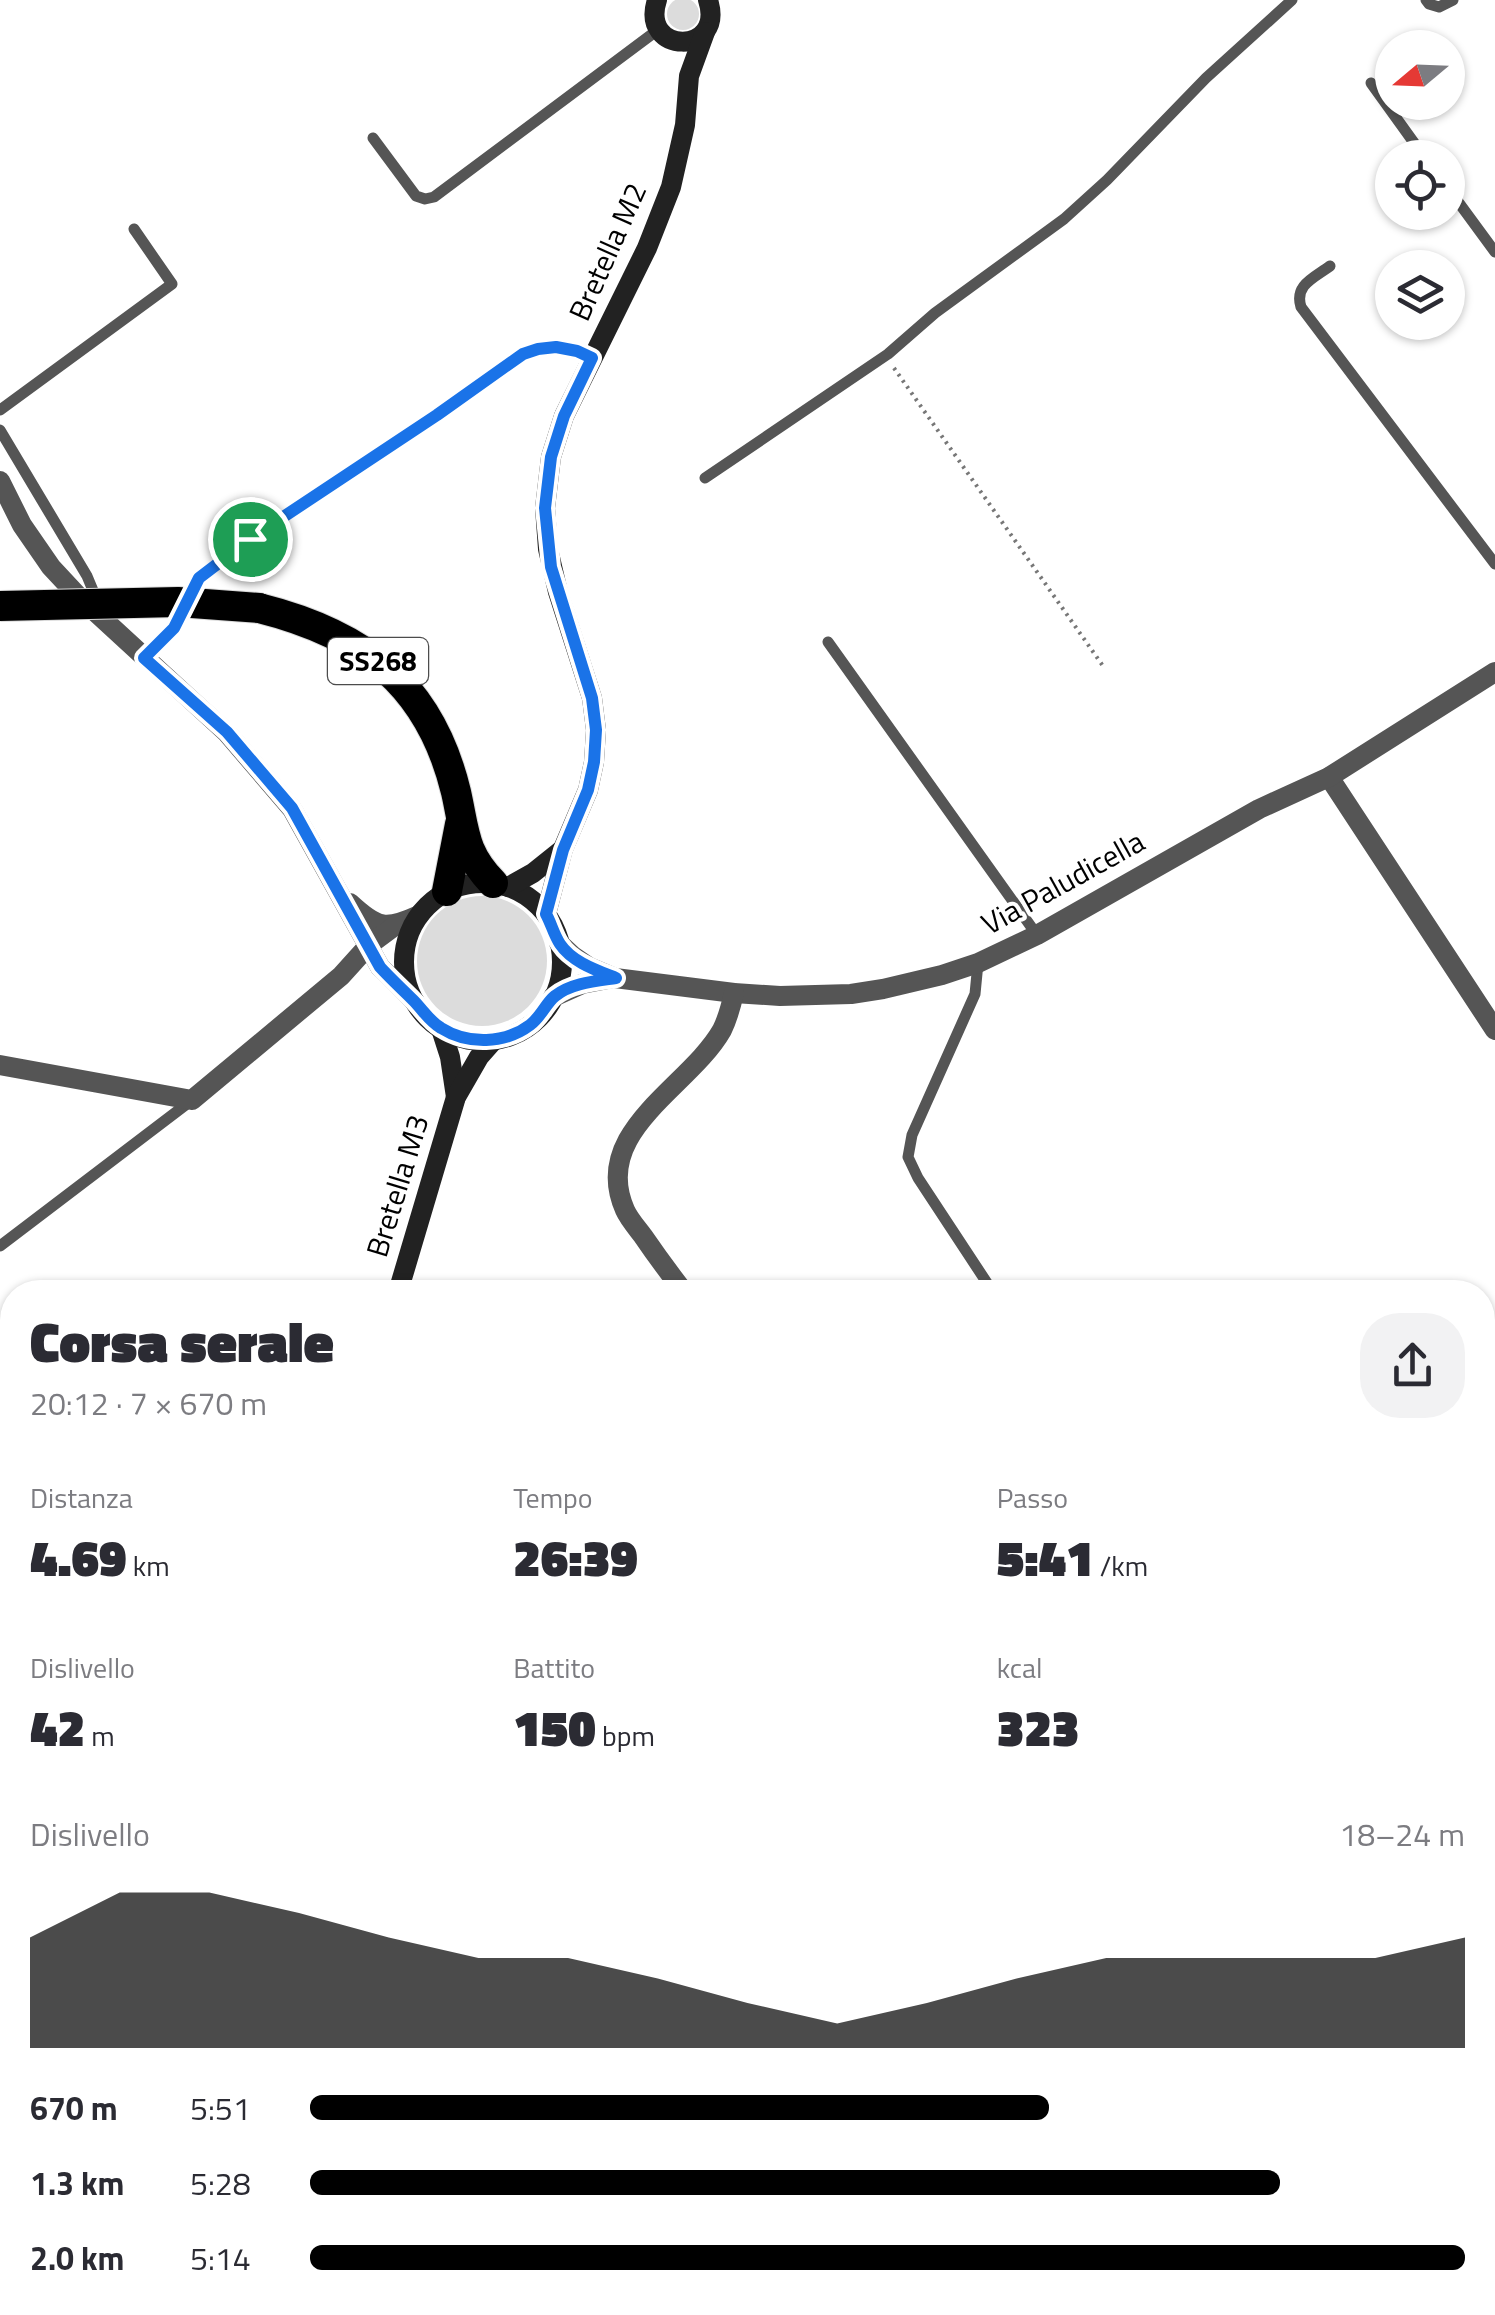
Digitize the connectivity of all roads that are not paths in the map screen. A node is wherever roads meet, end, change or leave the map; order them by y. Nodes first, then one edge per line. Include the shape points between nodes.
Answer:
1 (657, 0) edge
2 (1292, 0) edge
3 (1426, 0) edge
4 (1453, 0) edge
5 (710, 12) edge
6 (664, 34) junction
7 (689, 76) junction
8 (1370, 83) dead end
9 (372, 138) dead end
10 (1412, 140) edge
11 (1465, 211) edge
12 (134, 229) dead end
13 (1495, 252) edge
14 (1330, 266) dead end
15 (0, 410) edge
16 (437, 415) road end
17 (0, 430) edge
18 (705, 478) dead end
19 (0, 482) edge
20 (1495, 564) edge
21 (0, 606) edge
22 (105, 622) junction
23 (828, 642) dead end
24 (144, 658) junction
25 (1495, 672) edge
26 (1329, 777) junction
27 (461, 821) junction
28 (563, 850) junction
29 (500, 885) junction
30 (339, 890) junction
31 (447, 891) junction
32 (546, 914) junction
33 (419, 915) junction
34 (396, 925) junction
35 (1037, 935) junction
36 (559, 943) junction
37 (369, 946) junction
38 (978, 963) junction
39 (342, 976) junction
40 (616, 978) junction
41 (395, 984) junction
42 (734, 993) junction
43 (553, 997) junction
44 (416, 1002) junction
45 (441, 1029) junction
46 (1495, 1030) edge
47 (494, 1040) junction
48 (0, 1065) edge
49 (456, 1097) junction
50 (192, 1100) junction
51 (0, 1246) edge
52 (402, 1280) edge
53 (675, 1280) edge
54 (984, 1280) edge

1 - 6 street via 654,16
2 - 18 lane via 1064,218 888,354
3 - 4 lane via 1438,7
5 - 6 street, Bretella M2 via 688,42
5 - 7 street, Bretella M2
6 - 7 street
6 - 9 lane via 434,197 416,196
7 - 28 street, Bretella M2 via 671,186 564,416 547,482 551,567 596,730 588,790
8 - 10 lane
11 - 13 lane
12 - 15 lane via 172,284
14 - 20 lane via 1300,288 1301,307
16 - 24 lane via 199,578 174,628
17 - 22 lane via 87,576
19 - 22 street via 50,566
21 - 27 highway, SS268, bridge via 178,602 259,608 338,636 404,687 437,737
22 - 24 street
23 - 35 lane
24 - 30 street via 227,732 292,808
25 - 26 street, Via Paludicella
26 - 35 street, Via Paludicella via 1259,809
26 - 46 street
27 - 29 highway, SS268 via 478,868
27 - 31 highway, SS268
28 - 29 street via 533,873
28 - 32 street, Bretella M2
29 - 31 street
29 - 32 street
30 - 34 street via 370,920
30 - 37 street
31 - 33 street
32 - 36 street
33 - 34 street
33 - 44 street via 404,967
34 - 37 street
35 - 38 street, Via Paludicella
36 - 40 street, Via Paludicella
36 - 43 street via 561,974
37 - 39 street
37 - 41 street
38 - 42 street, Via Paludicella via 851,994
38 - 54 lane via 975,994 922,1108 908,1158
39 - 41 street via 371,971
39 - 50 street
40 - 42 street, Via Paludicella
40 - 43 street, Via Paludicella
41 - 44 street
42 - 53 street via 720,1033 628,1136 620,1155 618,1190 626,1213
43 - 47 street via 528,1026
44 - 45 street
45 - 47 street
45 - 49 street, Bretella M3
47 - 49 street, Bretella M3
48 - 50 street
49 - 52 street, Bretella M3
50 - 51 lane

